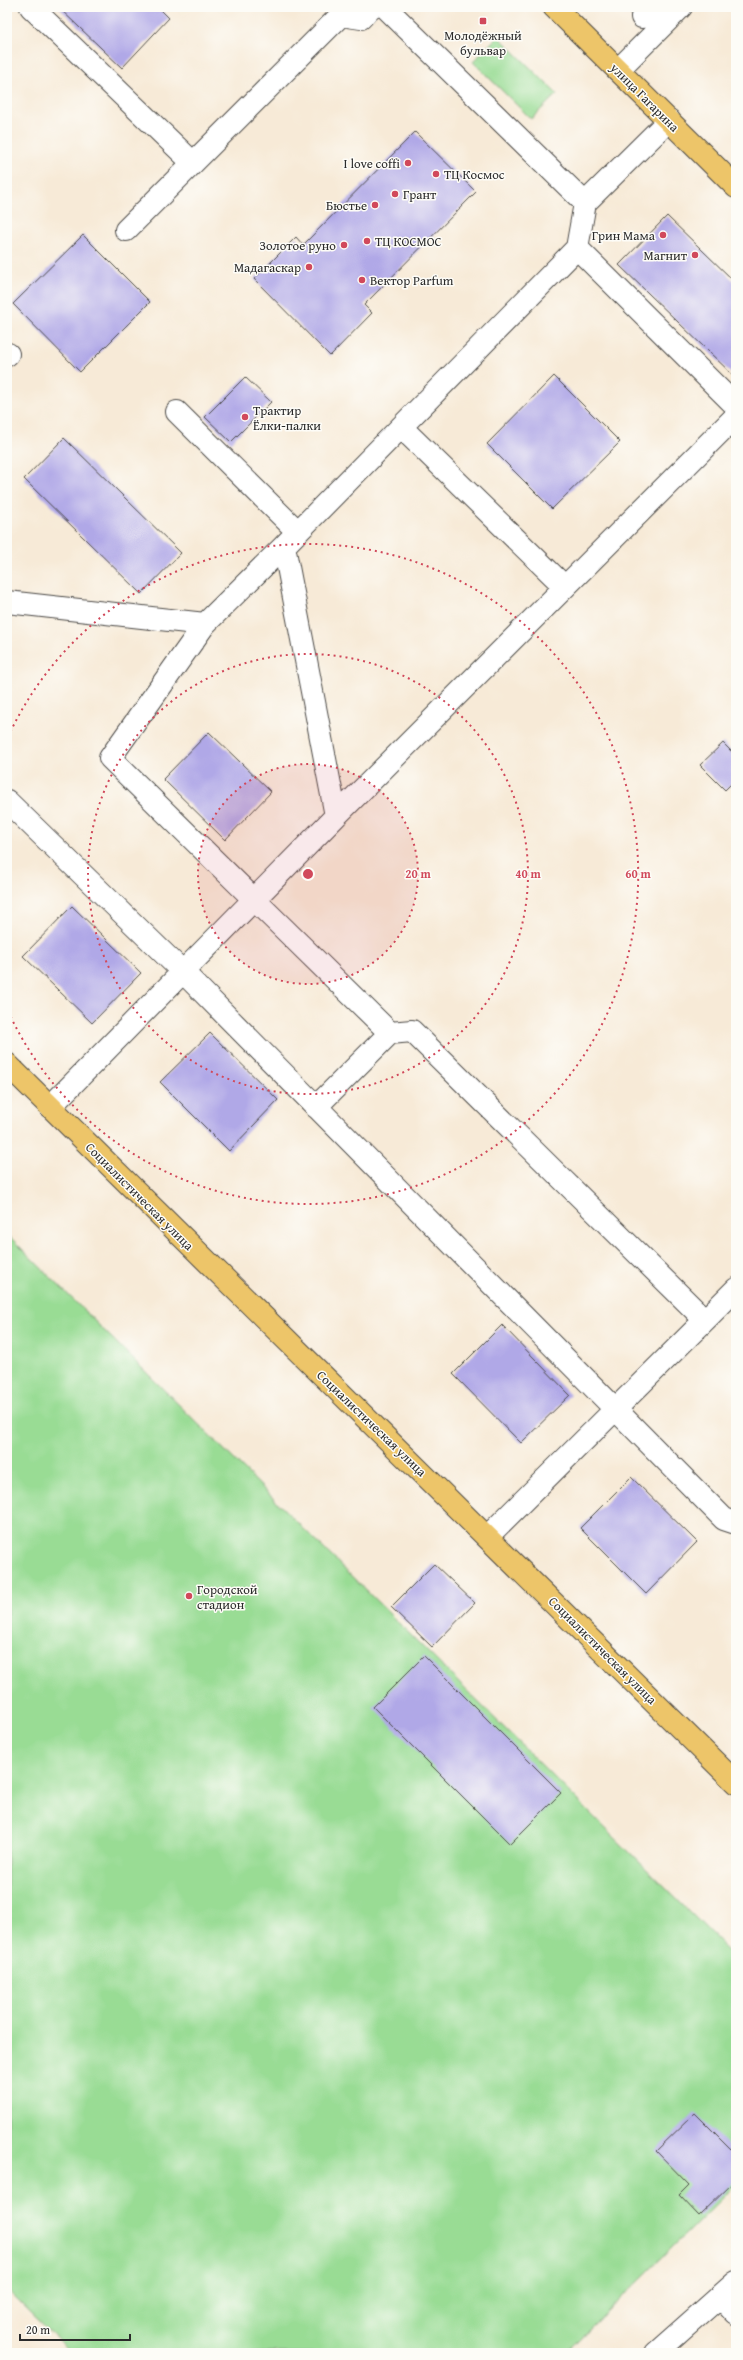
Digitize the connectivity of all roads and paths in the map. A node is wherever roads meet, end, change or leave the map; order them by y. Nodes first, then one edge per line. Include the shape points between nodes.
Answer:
1 (31, 7) edge
2 (371, 7) edge
3 (385, 7) edge
4 (554, 7) edge
5 (681, 7) edge
6 (337, 11) edge
7 (618, 70) junction
8 (669, 120) junction
9 (193, 163) junction
10 (736, 187) edge
11 (585, 203) junction
12 (126, 230) dead end
13 (577, 248) junction
14 (736, 406) edge
15 (177, 412) dead end
16 (736, 416) edge
17 (401, 427) junction
18 (291, 539) junction
19 (565, 588) junction
20 (7, 602) edge
21 (206, 624) junction
22 (7, 801) edge
23 (336, 816) junction
24 (254, 899) junction
25 (182, 972) junction
26 (390, 1033) junction
27 (7, 1064) edge
28 (50, 1107) junction
29 (316, 1108) junction
30 (736, 1289) edge
31 (705, 1320) junction
32 (615, 1408) junction
33 (736, 1523) edge
34 (488, 1536) junction
35 (736, 1783) edge
36 (736, 2282) edge
37 (720, 2297) junction
38 (736, 2313) edge
39 (656, 2353) edge

1 - 9 street
2 - 6 street via 361,18
3 - 11 street
4 - 7 main road, улица Гагарина
5 - 7 street
6 - 9 street
7 - 8 main road, улица Гагарина
8 - 10 main road, улица Гагарина
8 - 11 street
9 - 12 street
11 - 13 street
13 - 14 street
13 - 17 street
15 - 18 street
16 - 19 street
17 - 18 street
17 - 19 street
18 - 21 street
18 - 23 street
19 - 23 street
20 - 21 street
21 - 24 street via 110,758
22 - 25 street
23 - 24 street
24 - 25 street
24 - 26 street
25 - 28 street
25 - 29 street
26 - 29 street
26 - 31 street via 412,1031
27 - 28 main road, Социалистическая улица
28 - 34 main road, Социалистическая улица
29 - 32 street
30 - 31 street
31 - 32 street
32 - 33 street via 724,1519
32 - 34 street
34 - 35 main road, Социалистическая улица
36 - 37 street
37 - 38 street
37 - 39 street

